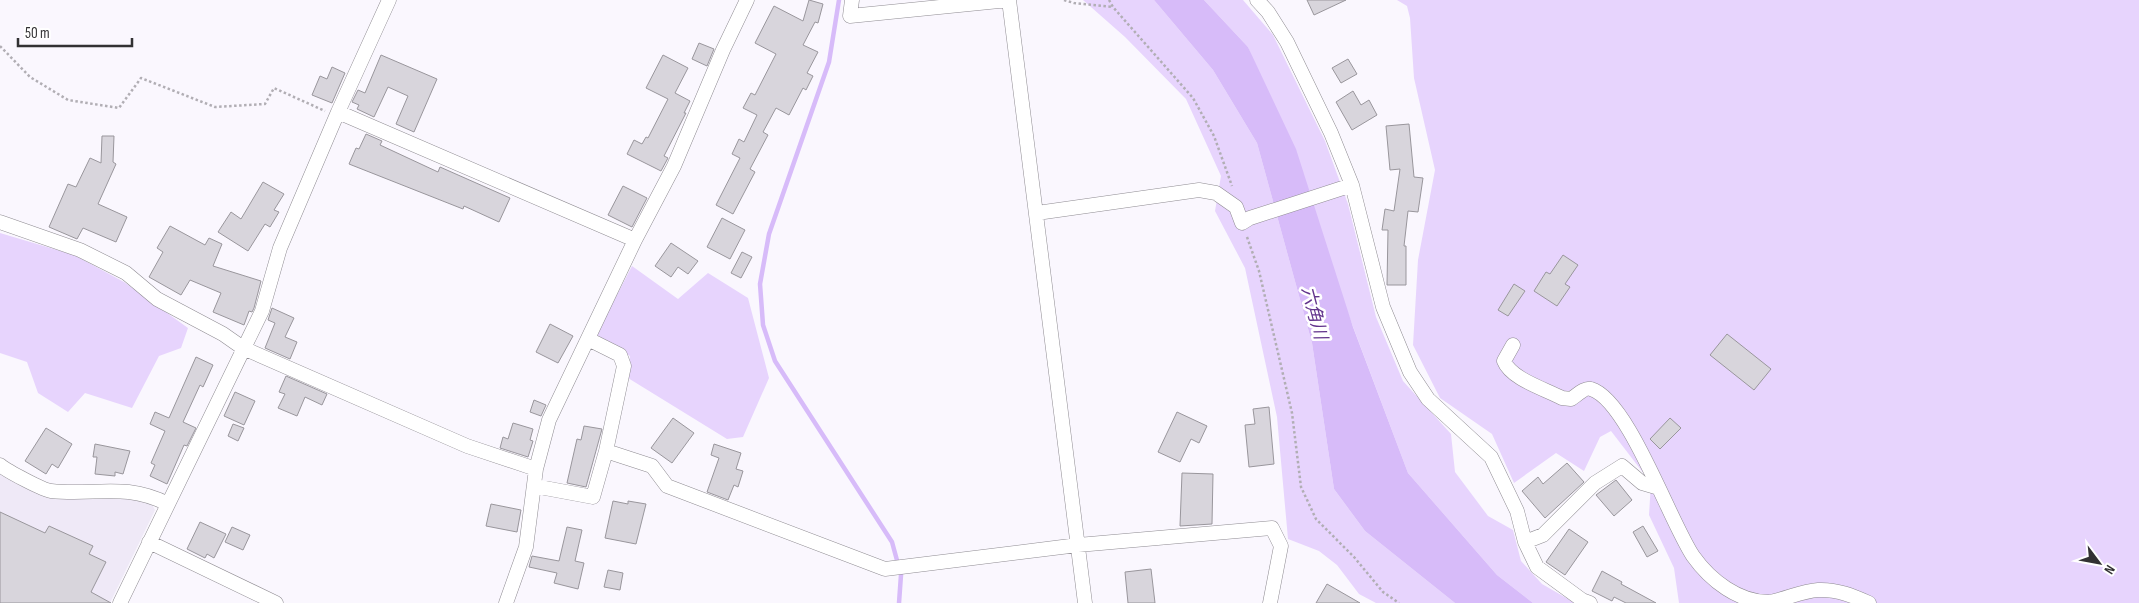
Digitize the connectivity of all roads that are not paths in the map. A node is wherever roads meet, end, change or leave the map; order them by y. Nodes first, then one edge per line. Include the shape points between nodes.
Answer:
1 (389, 0) edge
2 (747, 0) edge
3 (852, 0) edge
4 (1257, 0) edge
5 (338, 112) junction
6 (1348, 186) junction
7 (1037, 213) junction
8 (0, 222) edge
9 (635, 240) junction
10 (588, 339) junction
11 (1513, 344) dead end
12 (243, 348) junction
13 (606, 451) junction
14 (0, 465) edge
15 (536, 469) junction
16 (534, 486) junction
17 (1658, 488) junction
18 (168, 504) junction
19 (149, 542) junction
20 (1525, 542) junction
21 (1078, 545) junction
22 (120, 603) edge
23 (276, 603) edge
24 (506, 603) edge
25 (1085, 603) edge
26 (1270, 603) edge
27 (1590, 603) edge
28 (1870, 603) edge

1 - 5 street
2 - 9 street via 674,166
3 - 7 street via 850,16 1009,0
4 - 6 street via 1286,42 1331,132
5 - 9 street
5 - 12 street via 280,248 262,311
6 - 7 street via 1246,221 1236,207 1216,193 1199,190
6 - 20 street via 1383,306 1410,372 1428,399 1491,457 1517,511
7 - 21 street
8 - 12 street via 80,250 126,273 157,298
9 - 10 street
10 - 13 street via 620,355 624,366
10 - 15 street via 549,420
11 - 17 street via 1504,361 1507,369 1515,375 1562,398 1571,399 1591,389 1609,402 1648,464
12 - 15 street via 467,446
12 - 18 street
13 - 16 street via 593,498
13 - 21 street via 652,466 667,486 885,569
14 - 18 street via 49,491 124,491 150,495
15 - 16 street
16 - 24 street via 526,547
17 - 20 street via 1642,483 1622,466 1595,483 1543,535
17 - 28 street via 1693,555 1711,577 1739,598 1747,602 1768,603 1818,590 1842,592
18 - 19 street
19 - 22 street
19 - 23 street
20 - 27 street via 1537,567
21 - 25 street
21 - 26 street via 1272,528 1281,546

